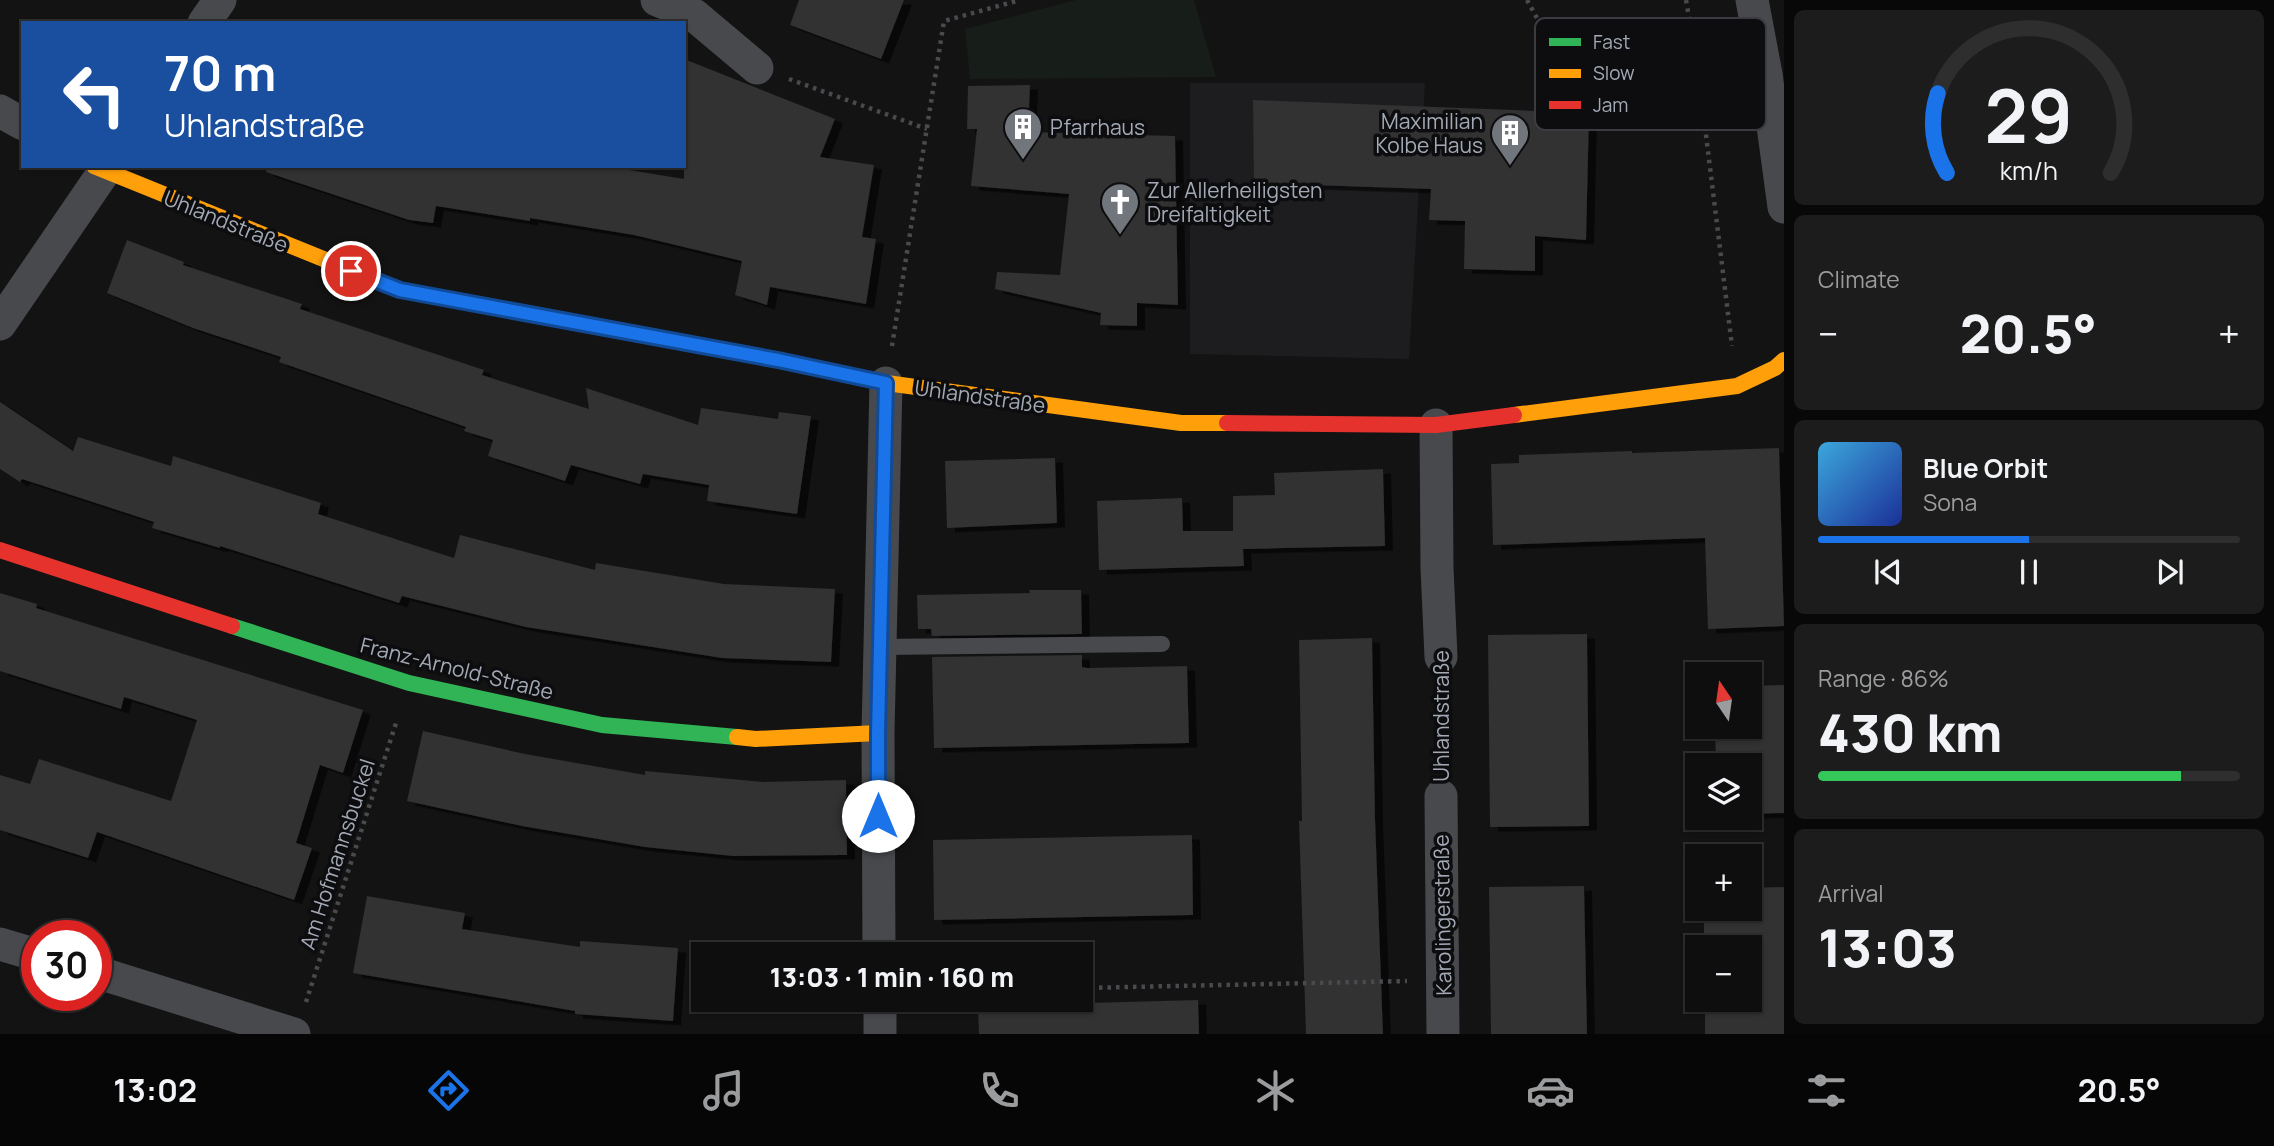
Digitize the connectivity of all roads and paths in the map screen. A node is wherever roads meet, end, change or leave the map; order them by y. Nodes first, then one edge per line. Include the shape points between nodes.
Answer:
1 (220, 0) edge
2 (657, 0) edge
3 (1020, 0) edge
4 (1527, 0) edge
5 (1686, 0) edge
6 (1752, 0) edge
7 (1537, 18) edge
8 (1689, 18) edge
9 (1755, 18) edge
10 (205, 21) edge
11 (757, 68) joint
12 (1766, 74) edge
13 (0, 111) edge
14 (21, 123) edge
15 (927, 128) junction
16 (1706, 130) edge
17 (102, 168) edge
18 (1784, 207) edge
19 (0, 324) edge
20 (1784, 360) edge
21 (886, 383) junction
22 (1737, 386) junction
23 (1436, 425) junction
24 (0, 550) edge
25 (1161, 644) dead end
26 (880, 647) junction
27 (1441, 657) joint
28 (409, 683) junction
29 (878, 733) junction
30 (1441, 796) joint
31 (879, 942) edge
32 (0, 944) edge
33 (21, 950) edge
34 (112, 976) edge
35 (1443, 981) junction
36 (1093, 988) edge
37 (880, 1012) edge
38 (299, 1021) edge
39 (880, 1034) edge
40 (1443, 1034) edge

1 - 10 street
2 - 11 street via 694,15
3 - 15 path via 944,21
4 - 7 path
5 - 8 path
6 - 9 street
11 - 15 path
12 - 18 street
13 - 14 street
15 - 21 path
16 - 22 path
17 - 19 street
17 - 21 street, Uhlandstraße via 400,290
20 - 22 street, Uhlandstraße
21 - 23 street, Uhlandstraße via 1181,423
21 - 26 street
22 - 23 street, Uhlandstraße
23 - 27 street, Uhlandstraße
24 - 28 street, Franz-Arnold-Straße
25 - 26 lane
26 - 29 street
27 - 30 path, Uhlandstraße
28 - 29 street, Franz-Arnold-Straße via 602,725 757,739
28 - 38 path, Am Hofmannsbuckel
29 - 31 street
30 - 35 street, Karolingerstraße
32 - 33 street
34 - 38 street
35 - 36 path
35 - 40 street, Karolingerstraße
37 - 39 street

